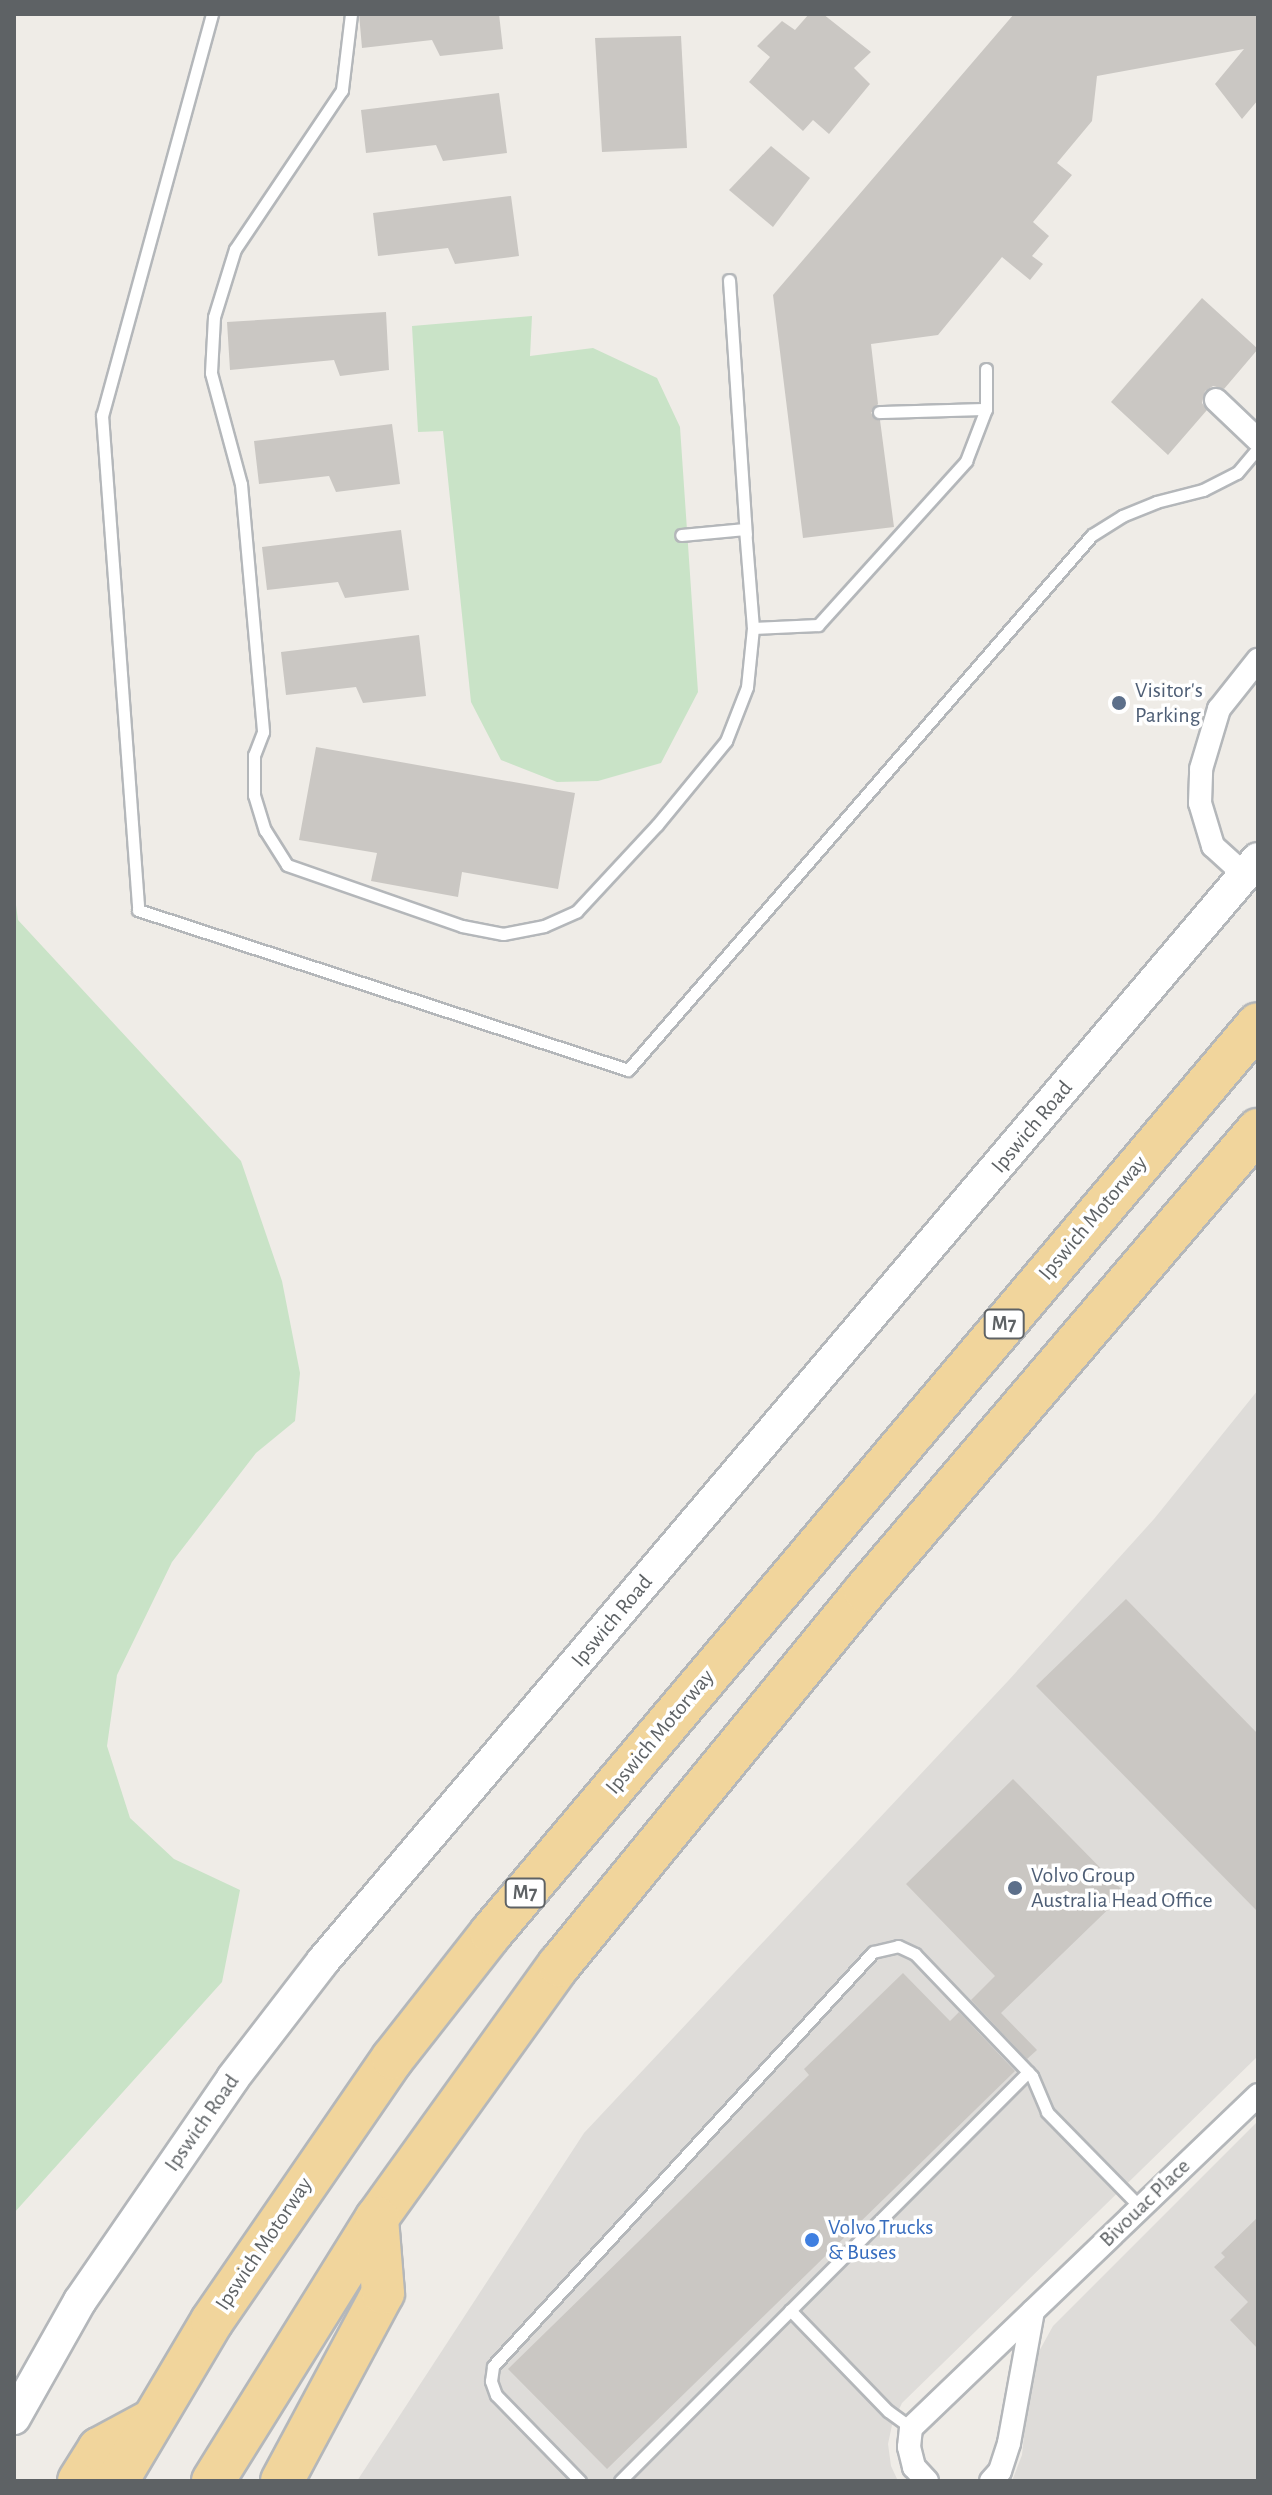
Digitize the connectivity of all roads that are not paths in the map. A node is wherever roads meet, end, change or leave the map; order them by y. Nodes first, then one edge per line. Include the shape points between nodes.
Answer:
1 (212, 14) edge
2 (351, 14) edge
3 (729, 280) dead end
4 (986, 369) dead end
5 (1216, 400) dead end
6 (986, 409) junction
7 (879, 412) dead end
8 (1258, 440) edge
9 (1258, 448) edge
10 (746, 534) junction
11 (681, 535) dead end
12 (753, 628) junction
13 (1258, 660) edge
14 (1252, 867) edge
15 (1258, 1024) edge
16 (1258, 1130) edge
17 (1028, 2072) junction
18 (1258, 2095) edge
19 (1141, 2208) junction
20 (377, 2218) junction
21 (790, 2310) junction
22 (1033, 2311) junction
23 (14, 2418) edge
24 (151, 2421) junction
25 (911, 2428) junction
26 (79, 2481) edge
27 (117, 2481) edge
28 (213, 2481) edge
29 (282, 2481) edge
30 (580, 2481) edge
31 (620, 2481) edge
32 (927, 2481) edge
33 (991, 2481) edge

1 - 9 lane via 102,415 138,910 628,1070 1092,535 1122,516 1203,490 1237,473
2 - 12 lane via 342,90 235,249 214,317 211,373 241,484 263,732 254,755 254,795 265,830 287,865 462,926 503,934 544,926 577,911 726,741 747,687
3 - 10 lane
4 - 6 lane
5 - 8 street
6 - 7 lane
6 - 12 lane via 966,461 818,625
10 - 11 lane via 745,529
10 - 12 lane
13 - 14 street via 1219,709 1201,769 1200,803 1213,846
14 - 23 street, Ipswich Road via 323,1961 233,2078 80,2301
15 - 24 highway, Ipswich Motorway / M7 via 491,1933 313,2171
16 - 20 highway via 642,1859 504,2039
17 - 19 lane via 1047,2112
17 - 21 lane
17 - 30 lane via 908,1949 885,1947 868,1956 493,2366 496,2395
18 - 19 street, Bivouac Place
19 - 22 street, Bivouac Place
20 - 28 highway
20 - 29 highway via 383,2293
21 - 25 lane
21 - 31 lane
22 - 25 street, Bivouac Place
22 - 33 street via 1009,2443
24 - 26 highway via 99,2449
24 - 27 highway, Ipswich Motorway / M7
25 - 32 street via 914,2467

